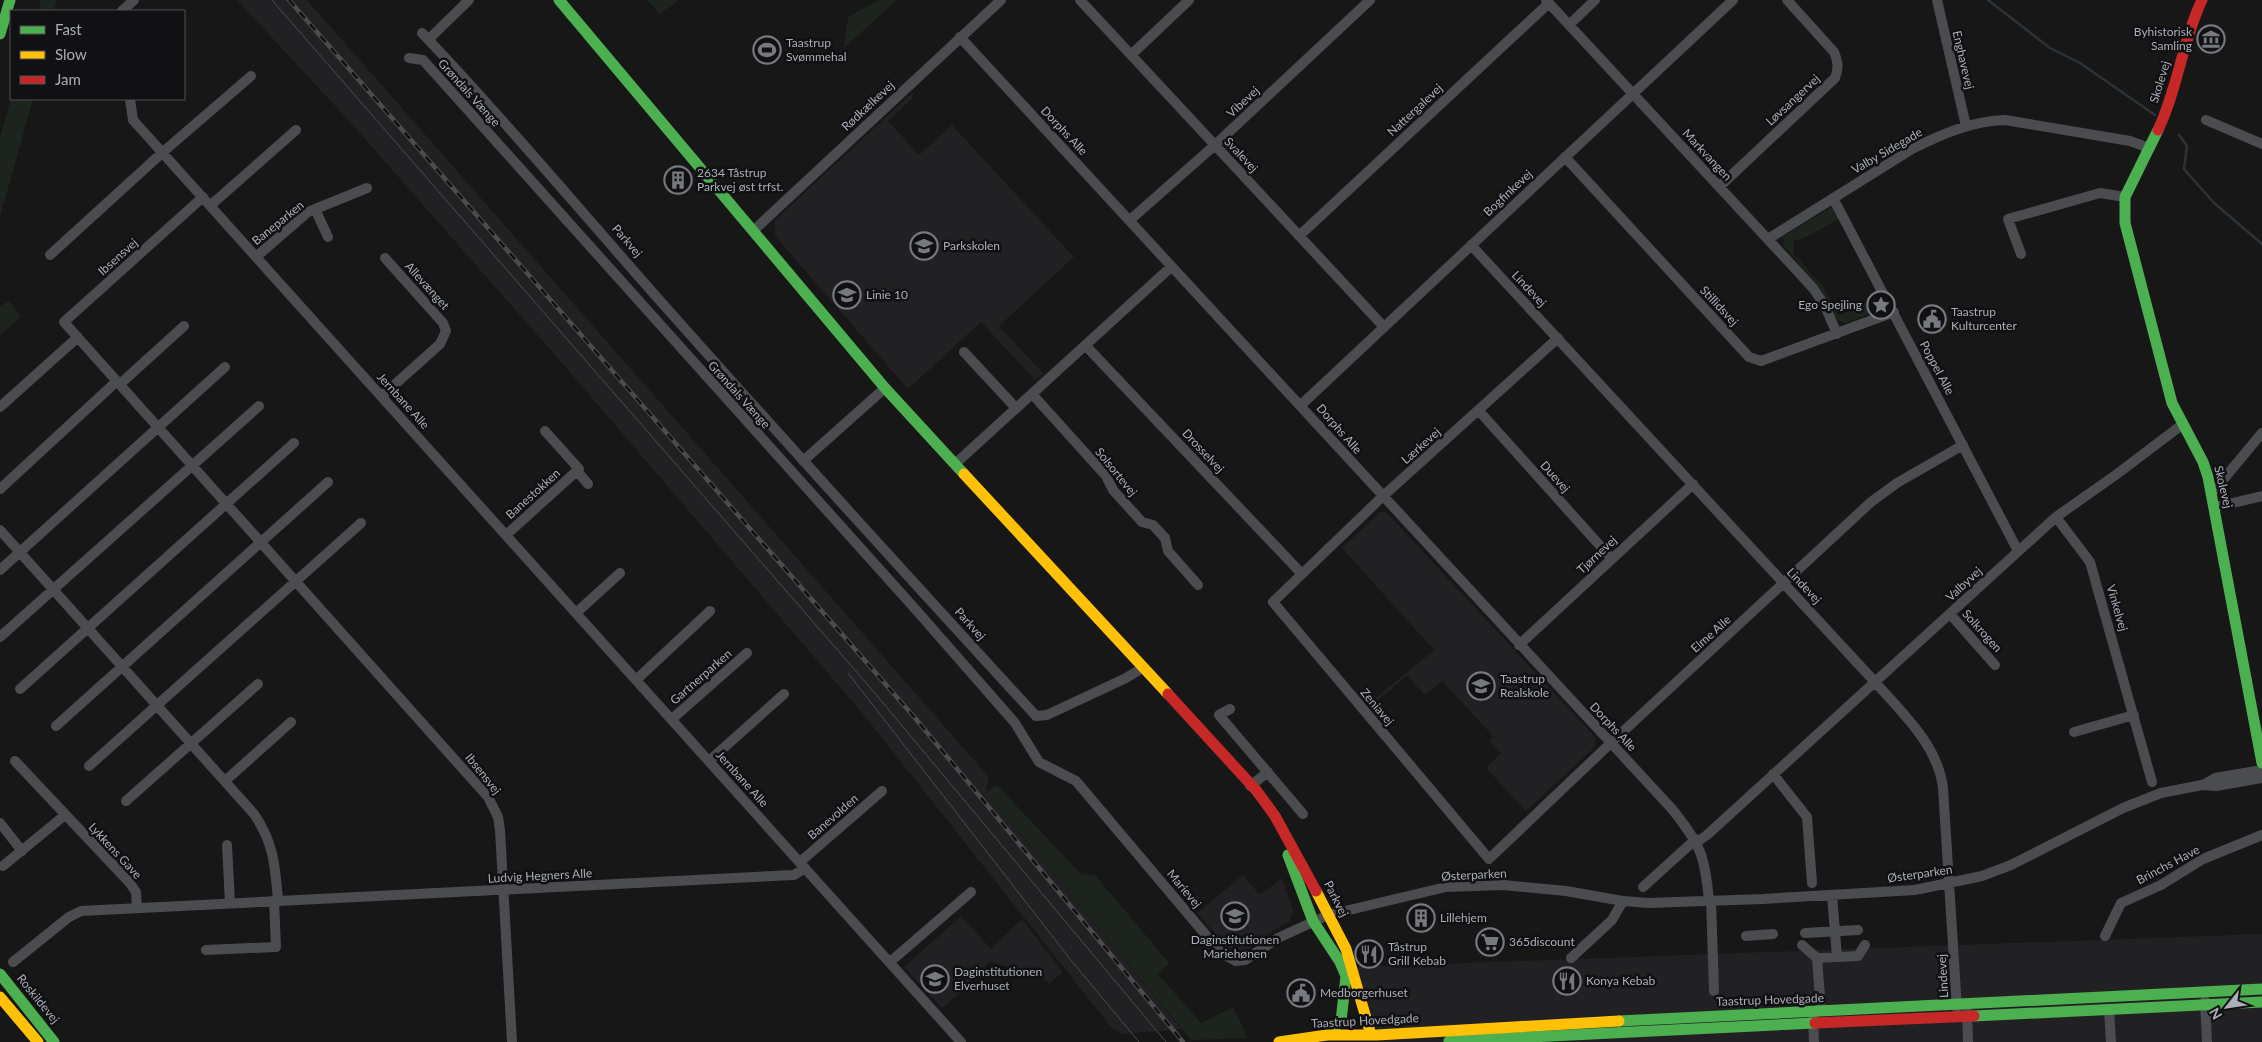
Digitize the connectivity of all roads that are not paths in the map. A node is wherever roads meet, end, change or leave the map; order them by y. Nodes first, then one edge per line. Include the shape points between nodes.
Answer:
1 (10, 0) edge
2 (134, 0) edge
3 (470, 0) edge
4 (559, 0) edge
5 (1001, 0) edge
6 (1080, 0) edge
7 (1189, 0) edge
8 (1370, 0) edge
9 (1595, 0) edge
10 (1733, 0) edge
11 (1787, 0) edge
12 (1937, 0) edge
13 (2202, 0) edge
14 (1548, 2) edge
15 (123, 10) edge
16 (1569, 25) junction
17 (0, 34) edge
18 (960, 37) junction
19 (1131, 55) junction
20 (409, 58) dead end
21 (251, 76) dead end
22 (1633, 94) junction
23 (130, 100) edge
24 (2206, 120) dead end
25 (1966, 126) junction
26 (296, 130) dead end
27 (2262, 144) edge
28 (1215, 145) junction
29 (2149, 148) junction
30 (163, 152) junction
31 (1565, 158) junction
32 (1719, 187) junction
33 (367, 188) dead end
34 (203, 197) junction
35 (2125, 197) junction
36 (1833, 198) junction
37 (211, 205) junction
38 (315, 209) junction
39 (1130, 220) junction
40 (752, 231) junction
41 (1299, 236) junction
42 (328, 237) dead end
43 (1768, 239) junction
44 (1471, 245) junction
45 (2022, 254) dead end
46 (50, 256) dead end
47 (256, 257) junction
48 (385, 258) dead end
49 (1171, 267) junction
50 (1894, 312) junction
51 (184, 326) dead end
52 (1384, 327) junction
53 (1837, 334) junction
54 (78, 338) junction
55 (1558, 338) junction
56 (1086, 346) junction
57 (964, 352) dead end
58 (225, 367) dead end
59 (119, 383) junction
60 (885, 388) junction
61 (1032, 395) junction
62 (382, 396) junction
63 (1301, 405) junction
64 (259, 406) dead end
65 (0, 407) edge
66 (1016, 408) junction
67 (1479, 411) junction
68 (2183, 424) junction
69 (158, 427) junction
70 (545, 431) dead end
71 (2262, 432) edge
72 (294, 444) dead end
73 (1963, 445) junction
74 (803, 462) junction
75 (955, 464) junction
76 (193, 465) junction
77 (577, 471) junction
78 (328, 482) dead end
79 (588, 484) dead end
80 (1693, 484) junction
81 (0, 489) edge
82 (2212, 493) junction
83 (2262, 496) edge
84 (1382, 497) junction
85 (227, 503) junction
86 (2215, 507) junction
87 (2056, 517) junction
88 (361, 523) dead end
89 (0, 530) edge
90 (506, 535) junction
91 (261, 542) junction
92 (2018, 551) junction
93 (20, 552) junction
94 (1612, 559) junction
95 (0, 570) edge
96 (620, 573) dead end
97 (1301, 573) junction
98 (296, 580) junction
99 (1785, 584) junction
100 (1198, 585) dead end
101 (54, 590) junction
102 (710, 611) dead end
103 (576, 613) junction
104 (1950, 614) junction
105 (88, 628) junction
106 (0, 637) edge
107 (1519, 645) junction
108 (748, 653) dead end
109 (1995, 665) dead end
110 (122, 667) junction
111 (1144, 667) junction
112 (636, 680) junction
113 (1875, 682) junction
114 (258, 684) dead end
115 (20, 689) dead end
116 (784, 694) dead end
117 (157, 705) junction
118 (1230, 709) dead end
119 (2134, 715) junction
120 (672, 719) junction
121 (291, 722) dead end
122 (56, 726) dead end
123 (2074, 732) dead end
124 (191, 743) junction
125 (1611, 743) junction
126 (15, 761) dead end
127 (709, 762) junction
128 (1039, 762) joint
129 (2262, 763) edge
130 (89, 766) dead end
131 (2262, 770) edge
132 (1268, 772) junction
133 (1773, 774) junction
134 (2262, 778) edge
135 (225, 781) junction
136 (2152, 782) dead end
137 (2202, 785) junction
138 (1251, 787) junction
139 (882, 791) dead end
140 (126, 801) dead end
141 (1303, 814) dead end
142 (65, 815) junction
143 (0, 823) edge
144 (2262, 834) edge
145 (1696, 841) junction
146 (227, 846) dead end
147 (22, 851) junction
148 (1490, 859) joint
149 (803, 865) junction
150 (2, 866) dead end
151 (1812, 883) dead end
152 (1950, 884) junction
153 (1643, 887) dead end
154 (503, 890) junction
155 (971, 892) dead end
156 (1832, 895) junction
157 (276, 900) junction
158 (1623, 901) junction
159 (1710, 901) junction
160 (230, 903) junction
161 (137, 908) junction
162 (1328, 915) junction
163 (1313, 921) junction
164 (1858, 930) dead end
165 (1835, 931) junction
166 (1805, 933) dead end
167 (1773, 934) dead end
168 (1746, 936) dead end
169 (2105, 936) dead end
170 (1802, 945) dead end
171 (1865, 945) dead end
172 (206, 950) dead end
173 (1837, 957) junction
174 (1571, 958) dead end
175 (1818, 958) junction
176 (13, 962) dead end
177 (890, 962) junction
178 (0, 974) edge
179 (1346, 976) junction
180 (2262, 989) edge
181 (1714, 991) dead end
182 (2205, 991) junction
183 (0, 997) edge
184 (2262, 1002) edge
185 (0, 1004) edge
186 (1962, 1004) junction
187 (2205, 1004) junction
188 (2109, 1009) junction
189 (1817, 1012) junction
190 (1962, 1017) junction
191 (1650, 1019) junction
192 (1814, 1024) junction
193 (1327, 1035) junction
194 (1651, 1037) edge
195 (1366, 1038) edge
196 (28, 1042) edge
197 (38, 1042) edge
198 (54, 1042) edge
199 (512, 1042) edge
200 (961, 1042) edge
201 (1279, 1042) edge
202 (1435, 1042) edge
203 (1814, 1042) edge
204 (1968, 1042) edge
205 (2111, 1042) edge
206 (2207, 1042) edge

1 - 17 main road
2 - 15 street
3 - 74 street, Parkvej via 426,36 510,126
4 - 40 main road, Parkvej
5 - 18 street, Rødkælkevej
6 - 19 street, Svalevej
7 - 19 street
8 - 28 street, Vibevej
9 - 16 street
10 - 22 street, Bogfinkevej
11 - 32 street, Løvsangervej via 1834,52 1838,61 1836,78
12 - 25 street, Enghavevej
13 - 29 main road, Skolevej via 2191,23 2172,96
14 - 16 street, Markvangen
14 - 41 street, Nattergalevej
16 - 22 street, Markvangen
18 - 39 street, Dorphs Alle
18 - 40 street, Rødkælkevej
19 - 28 street, Svalevej
20 - 128 street, Grøndals Vænge via 423,60 917,611 1016,723
21 - 30 street
22 - 31 street, Bogfinkevej
22 - 32 street, Markvangen
23 - 30 street, Jernbane Alle via 132,117
24 - 27 street
25 - 29 street, Valby Sidegade via 2005,120 2130,141
25 - 36 street, Valby Sidegade via 1912,149
26 - 37 street
28 - 39 street, Vibevej
28 - 41 street, Svalevej
29 - 35 main road, Skolevej
30 - 34 street, Jernbane Alle
30 - 46 street
31 - 44 street, Bogfinkevej
31 - 53 street, Stillidsvej via 1749,357 1761,361
32 - 43 street, Markvangen
33 - 38 street, Baneparken
34 - 37 street, Jernbane Alle
34 - 54 street, Ibsensvej via 64,322
35 - 45 street via 2100,193 2008,219
35 - 68 main road, Skolevej via 2125,223 2172,403
36 - 43 street, Valby Sidegade
36 - 50 street, Poppel Alle
37 - 47 street, Jernbane Alle
38 - 42 street, Baneparken
38 - 47 street, Baneparken
39 - 49 street, Dorphs Alle
40 - 60 main road, Parkvej
41 - 52 street, Svalevej
43 - 53 street, Markvangen via 1813,288
44 - 52 street, Bogfinkevej
44 - 55 street, Lindevej
47 - 62 street, Jernbane Alle
48 - 62 street, Allevænget via 446,330 440,344
49 - 56 street
49 - 63 street, Dorphs Alle
50 - 53 street, Stillidsvej
50 - 73 street, Poppel Alle
51 - 59 street
52 - 63 street, Bogfinkevej
54 - 59 street, Ibsensvej
54 - 65 street
55 - 67 street, Lærkevej
55 - 80 street, Lindevej
56 - 61 street
56 - 97 street, Drosselvej
57 - 66 street
58 - 69 street
59 - 69 street, Ibsensvej
59 - 81 street
60 - 74 street
60 - 75 main road, Parkvej
61 - 66 street
61 - 100 street, Solsortevej via 1106,476 1113,490 1142,522 1153,525 1165,538 1168,551
62 - 90 street, Jernbane Alle
63 - 84 street, Dorphs Alle
64 - 76 street
66 - 75 street
67 - 84 street, Lærkevej
67 - 94 street, Duevej
68 - 82 main road, Skolevej via 2203,462
68 - 87 street, Valbyvej
69 - 76 street, Ibsensvej
69 - 93 street
70 - 77 street, Banestokken via 579,469
71 - 82 street
72 - 85 street
73 - 92 street, Poppel Alle
73 - 99 street, Elme Alle via 1886,490
74 - 111 street, Parkvej via 1036,716 1047,715
75 - 111 main road, Parkvej
76 - 85 street, Ibsensvej
76 - 101 street
77 - 79 street, Banestokken
77 - 90 street, Banestokken
78 - 91 street
80 - 94 street, Tjørnevej
80 - 99 street, Lindevej
82 - 86 main road, Skolevej
83 - 86 street
84 - 97 street, Lærkevej
84 - 107 street, Dorphs Alle
85 - 91 street, Ibsensvej
85 - 105 street
86 - 129 main road, Skolevej
87 - 92 street, Valbyvej
87 - 119 street, Vinkelvej via 2090,562
88 - 98 street
89 - 93 street
90 - 103 street, Jernbane Alle
91 - 98 street, Ibsensvej
91 - 110 street
92 - 104 street, Valbyvej
93 - 95 street
93 - 101 street
94 - 107 street, Tjørnevej
96 - 103 street
97 - 148 street, Zeniavej via 1273,604
98 - 117 street
98 - 154 street, Ibsensvej via 488,797 498,817
99 - 113 street, Lindevej
99 - 125 street, Elme Alle
101 - 105 street
101 - 106 street
102 - 112 street
103 - 112 street, Jernbane Alle
104 - 109 street, Solkrogen
104 - 113 street, Valbyvej
105 - 110 street
105 - 115 street
107 - 125 street, Dorphs Alle
108 - 120 street, Gartnerparken
110 - 117 street
110 - 122 street
111 - 138 main road, Parkvej
112 - 120 street, Jernbane Alle
113 - 133 street, Valbyvej
113 - 152 street, Lindevej via 1922,736 1937,763 1943,788
114 - 124 street
116 - 127 street
117 - 124 street
117 - 130 street
118 - 132 street via 1219,715
119 - 123 street
119 - 136 street, Vinkelvej
120 - 127 street, Jernbane Alle
121 - 135 street
124 - 135 street
124 - 140 street
125 - 145 street, Dorphs Alle via 1672,809
125 - 148 street, Elme Alle
126 - 142 street, Lykkens Gave
127 - 149 street, Jernbane Alle
128 - 163 street, Marievej via 1076,781 1228,958 1245,960 1278,938
131 - 137 street, Østerparken via 2215,778
132 - 138 street
132 - 141 street
133 - 145 street, Valbyvej
133 - 151 street via 1807,817
134 - 137 street, Østerparken via 2216,786
135 - 157 street via 264,828 274,857
137 - 152 street, Østerparken via 2144,799 2011,865
138 - 162 main road, Parkvej via 1275,816
138 - 163 main road, Parkvej via 1280,837
139 - 149 street, Banevolden
142 - 147 street
142 - 161 street, Lykkens Gave via 129,882 136,892
143 - 147 street
144 - 169 street, Brinchs Have via 2203,859 2161,885 2121,903
145 - 153 street
145 - 159 street, Dorphs Alle via 1706,866
146 - 160 street
147 - 150 street
149 - 154 street, Ludvig Hegners Alle via 794,875
149 - 177 street, Jernbane Alle
152 - 156 street, Østerparken via 1915,890
152 - 186 street, Lindevej
154 - 157 street, Ludvig Hegners Alle
154 - 199 street, Ibsensvej
155 - 177 street
156 - 159 street, Østerparken
156 - 165 street
157 - 160 street, Ludvig Hegners Alle
157 - 172 street via 276,947
158 - 159 street, Østerparken
158 - 162 street, Østerparken via 1503,885 1446,887
158 - 174 street via 1612,920
159 - 181 street, Dorphs Alle
160 - 161 street, Ludvig Hegners Alle
161 - 176 street, Ludvig Hegners Alle via 74,913
162 - 163 street, Marievej
162 - 195 main road, Parkvej via 1346,949
163 - 179 main road, Parkvej
164 - 165 street
165 - 166 street
165 - 173 street
167 - 168 street
170 - 175 street
171 - 173 street via 1858,956
173 - 175 street
175 - 189 street
177 - 200 street, Jernbane Alle
178 - 198 main road, Roskildevej
179 - 193 main road via 1341,1021
179 - 195 main road, Parkvej
180 - 182 main road, Taastrup Hovedgade
182 - 186 main road, Taastrup Hovedgade
182 - 187 street
183 - 197 main road
184 - 187 main road, Taastrup Hovedgade
185 - 196 main road
186 - 189 main road, Taastrup Hovedgade
186 - 190 street, Lindevej
187 - 188 main road, Taastrup Hovedgade
187 - 206 street
188 - 190 main road, Taastrup Hovedgade
188 - 205 street
189 - 191 main road, Taastrup Hovedgade
189 - 192 street
190 - 192 main road, Taastrup Hovedgade
190 - 204 street, Lindevej
191 - 194 street
191 - 195 main road, Taastrup Hovedgade
192 - 194 main road, Taastrup Hovedgade
192 - 203 street
193 - 195 main road, Taastrup Hovedgade
193 - 201 main road, Taastrup Hovedgade
194 - 202 main road, Taastrup Hovedgade

